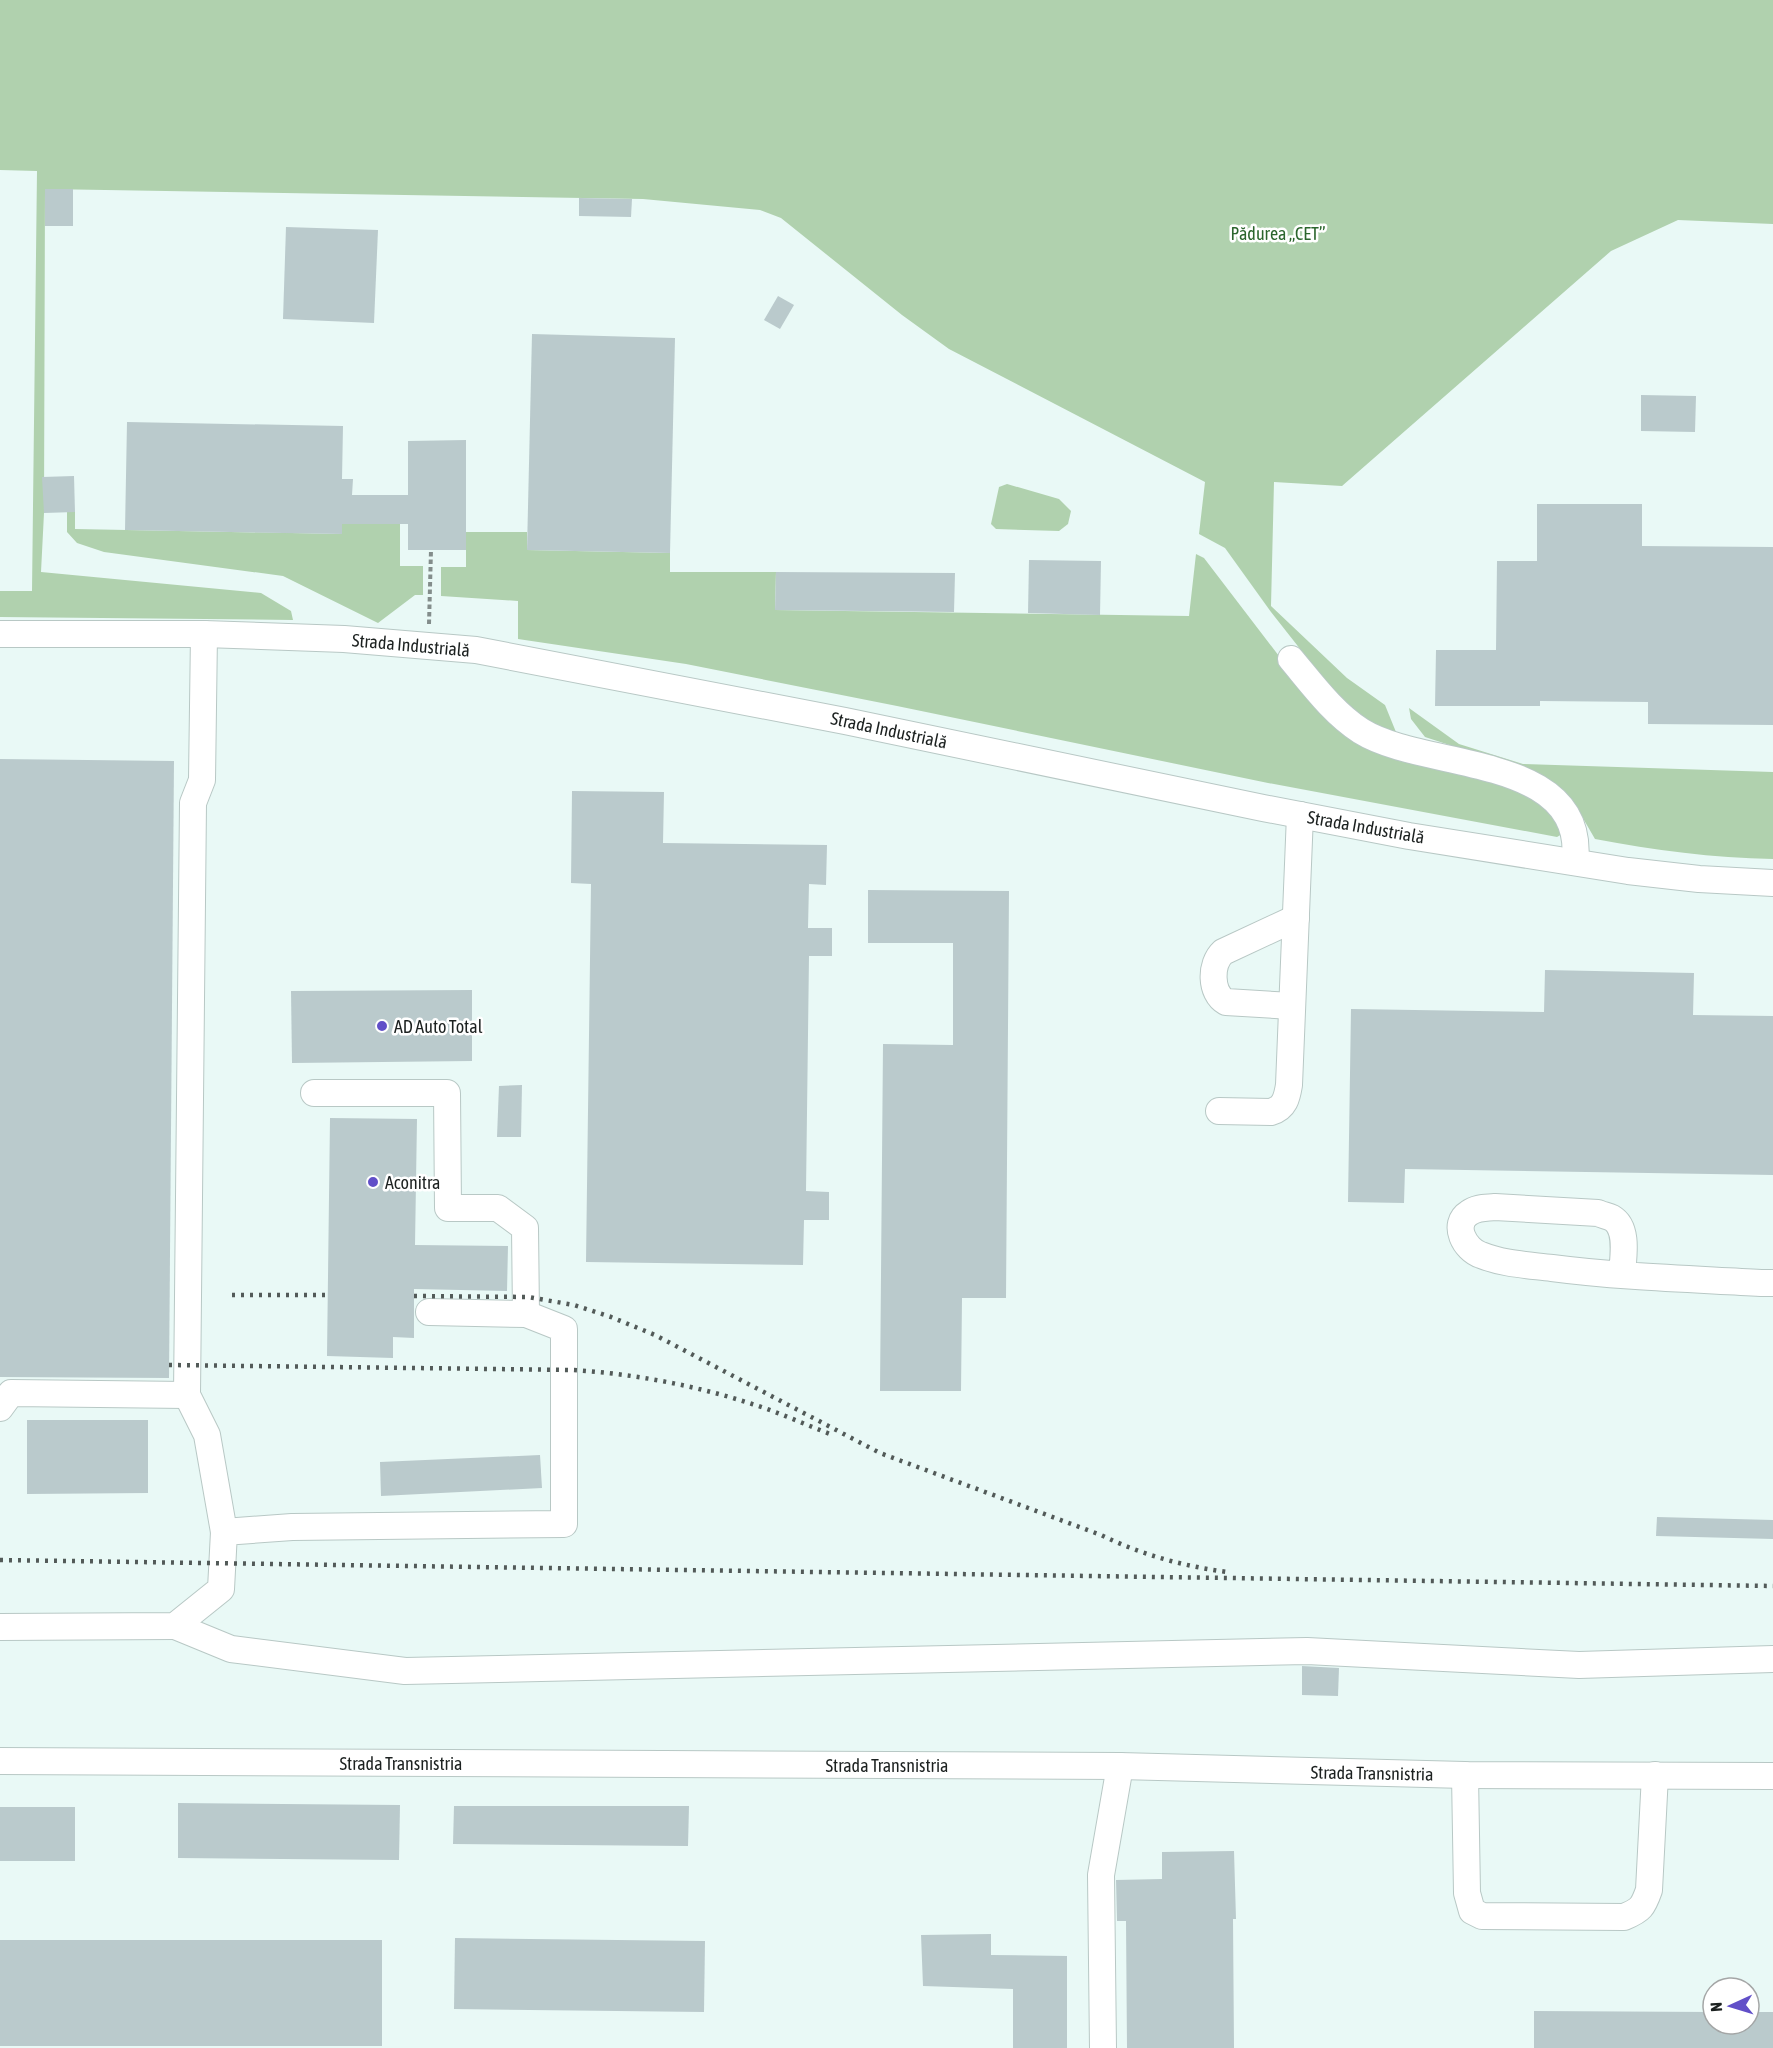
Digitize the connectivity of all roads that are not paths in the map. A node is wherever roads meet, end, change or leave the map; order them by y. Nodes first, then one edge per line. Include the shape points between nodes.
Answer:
1 (0, 634) edge
2 (204, 634) junction
3 (1291, 658) dead end
4 (1300, 815) junction
5 (1575, 862) junction
6 (1773, 883) edge
7 (1296, 918) junction
8 (1292, 1006) junction
9 (314, 1093) dead end
10 (1219, 1111) dead end
11 (1622, 1274) junction
12 (1773, 1283) edge
13 (429, 1312) dead end
14 (526, 1314) junction
15 (187, 1395) junction
16 (0, 1408) edge
17 (224, 1532) junction
18 (175, 1626) junction
19 (0, 1627) edge
20 (1773, 1659) edge
21 (0, 1761) edge
22 (1120, 1766) junction
23 (1465, 1775) junction
24 (1655, 1775) junction
25 (1773, 1776) edge
26 (1103, 2048) edge

1 - 2 street, Strada Industrială
2 - 4 street, Strada Industrială via 344,639 476,650
2 - 15 street via 202,780 193,803
3 - 5 street via 1320,694 1361,731 1399,747 1507,775 1541,789 1566,812 1576,838
4 - 5 street, Strada Industrială
4 - 7 street
5 - 6 street, Strada Industrială via 1699,879
7 - 8 street
7 - 8 street via 1223,952 1214,968 1215,990 1226,1002
8 - 10 street via 1287,1099 1271,1112
9 - 14 street via 447,1093 448,1208 498,1208 525,1228
11 - 11 street via 1508,1263 1479,1255 1467,1247 1461,1233 1462,1220 1479,1208 1495,1207 1598,1213 1614,1219 1621,1229
11 - 12 street
13 - 14 street
14 - 17 street via 564,1329 564,1524 292,1527
15 - 16 street via 11,1393
15 - 17 street via 207,1435
17 - 18 street via 221,1589
18 - 19 street
18 - 20 street via 231,1649 405,1671 1307,1651 1579,1665
21 - 22 street, Strada Transnistria
22 - 23 street, Strada Transnistria
22 - 26 street via 1101,1875
23 - 24 street, Strada Transnistria
23 - 24 street via 1467,1893 1472,1911 1482,1916 1612,1917 1639,1911 1649,1890
24 - 25 street, Strada Transnistria

